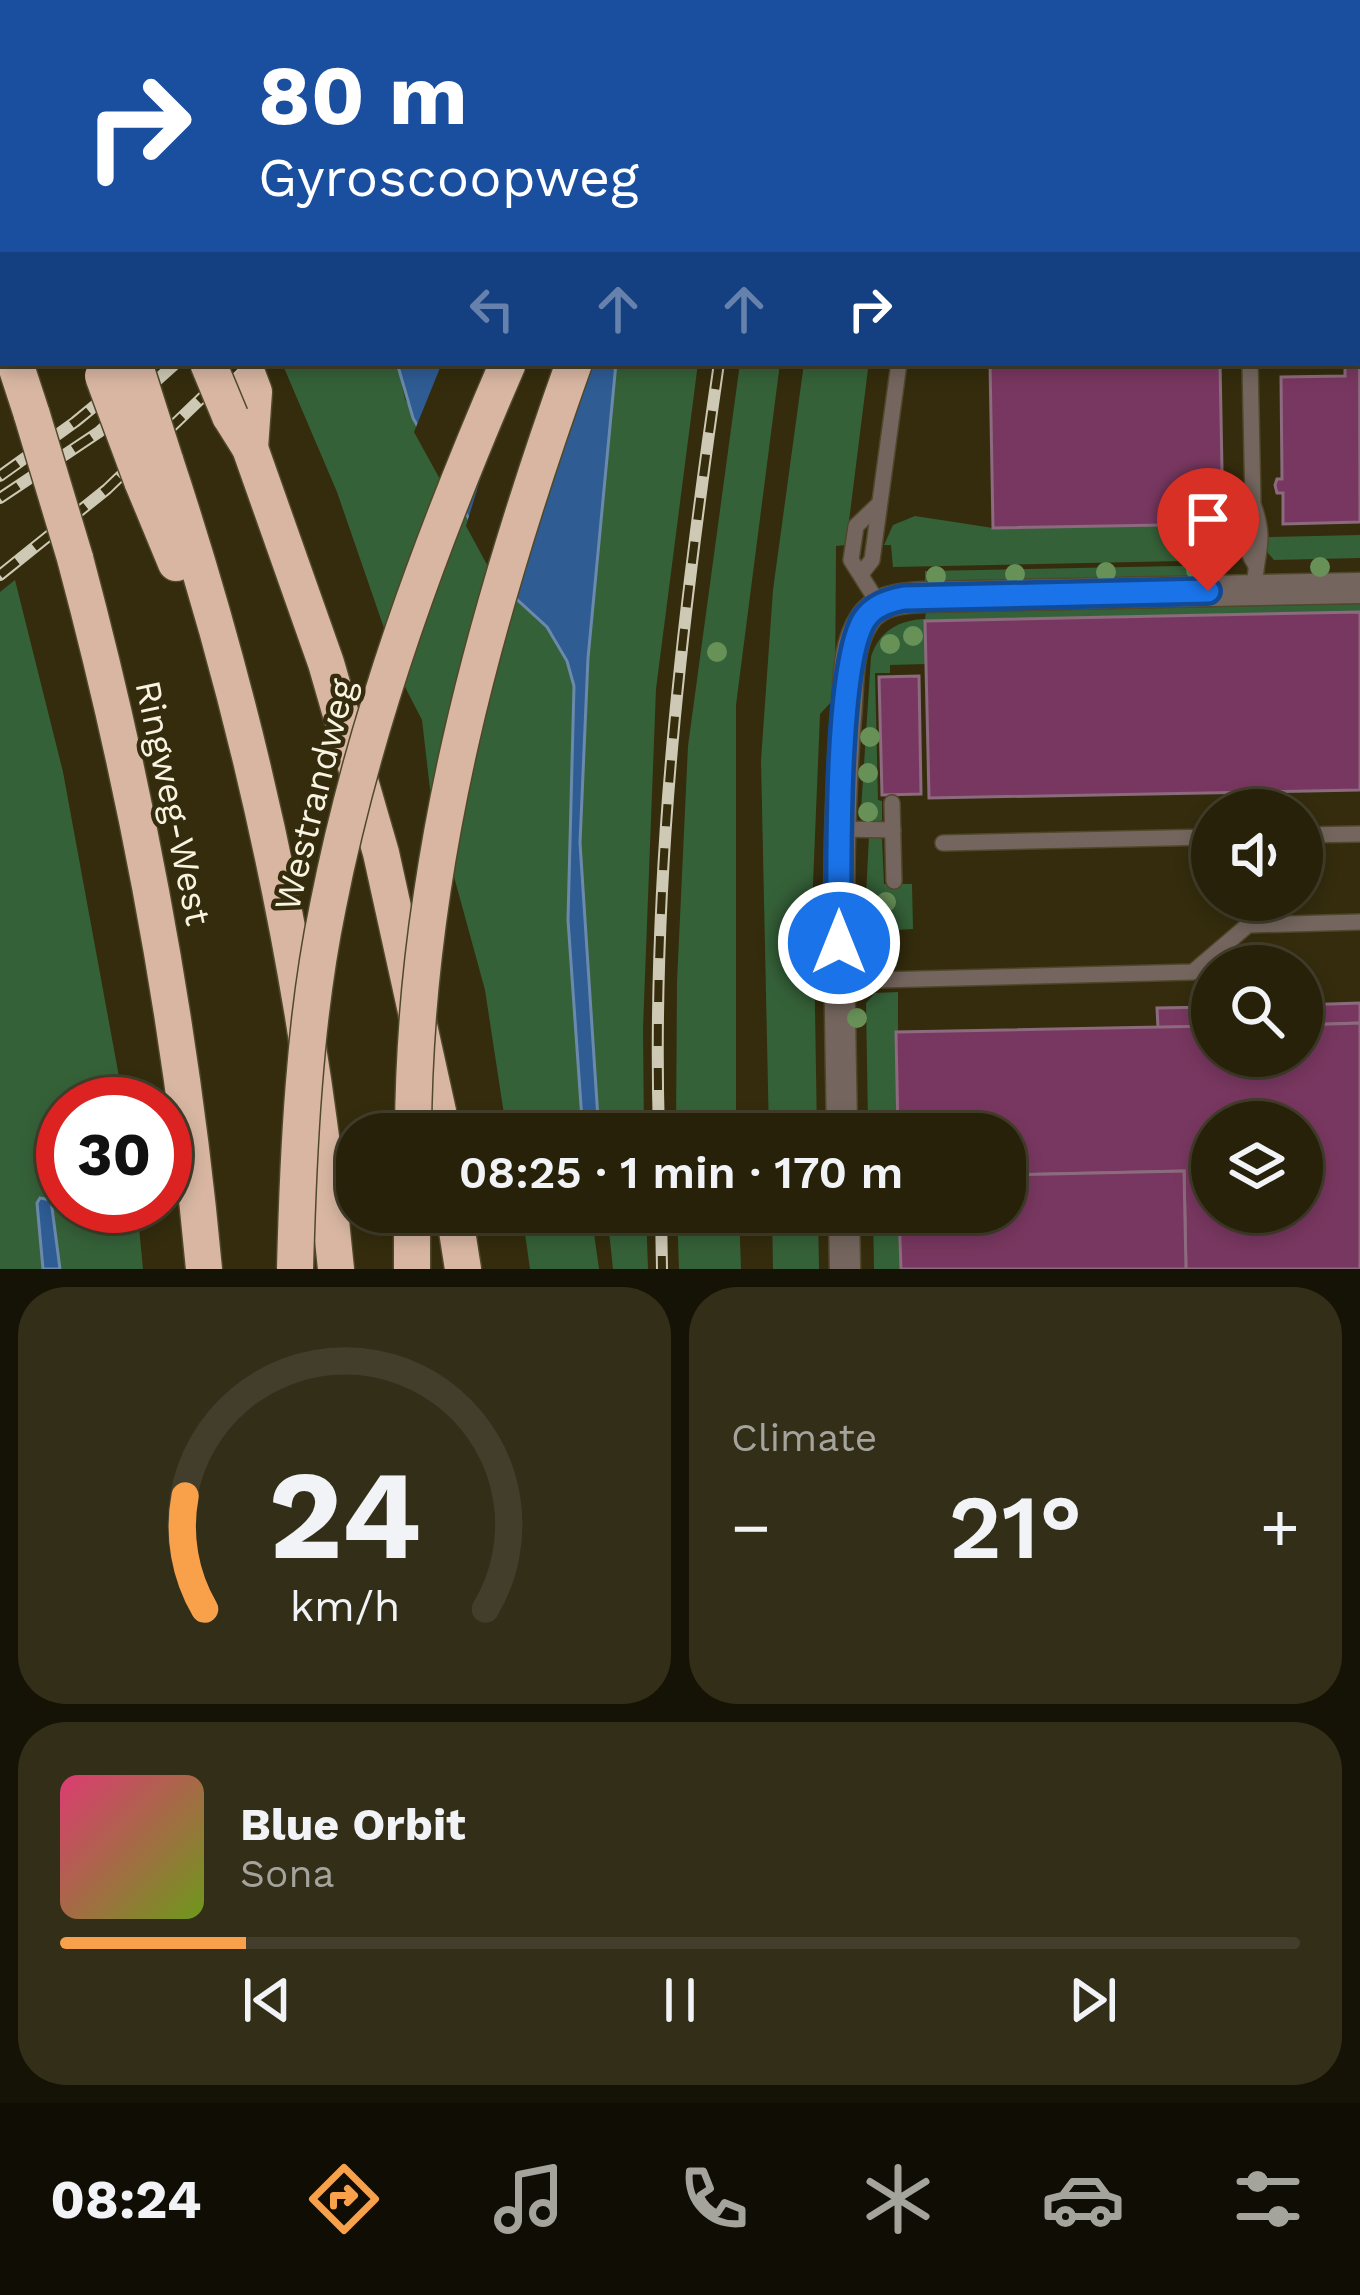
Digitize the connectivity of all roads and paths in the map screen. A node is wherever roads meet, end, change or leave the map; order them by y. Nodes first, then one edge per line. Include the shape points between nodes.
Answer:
1 (980, 0) edge
2 (1027, 0) edge
3 (13, 366) edge
4 (212, 366) edge
5 (507, 366) edge
6 (573, 366) edge
7 (899, 366) edge
8 (1250, 366) edge
9 (112, 367) edge
10 (242, 390) edge
11 (1255, 577) junction
12 (1360, 588) edge
13 (880, 606) junction
14 (892, 803) dead end
15 (840, 830) junction
16 (893, 830) junction
17 (1360, 834) edge
18 (1323, 835) edge
19 (1191, 837) edge
20 (943, 843) dead end
21 (894, 880) dead end
22 (1360, 922) edge
23 (839, 981) junction
24 (414, 1113) edge
25 (438, 1113) edge
26 (842, 1113) edge
27 (412, 1233) edge
28 (457, 1233) edge
29 (844, 1233) edge
30 (204, 1269) edge
31 (295, 1269) edge
32 (336, 1269) edge
33 (412, 1269) edge
34 (463, 1269) edge
35 (845, 1269) edge

1 - 2 lane
3 - 30 highway, Ringweg-West, bridge via 75,558 129,784
4 - 10 highway, bridge
5 - 31 highway, Westrandweg, bridge via 404,621 350,810 314,1006
6 - 24 highway, bridge via 485,632 445,801 421,966
7 - 13 lane via 872,560 861,574
8 - 11 lane via 1262,553
9 - 32 highway, bridge via 193,543 238,710 307,1034
10 - 25 highway via 250,448 375,832
11 - 12 street
11 - 13 street
13 - 15 street via 862,624 852,653
14 - 16 lane
15 - 16 lane
15 - 23 street
16 - 21 lane
17 - 18 lane
19 - 20 lane
22 - 23 lane via 1248,925 1193,972
23 - 26 street
27 - 33 highway
28 - 34 highway
29 - 35 street

